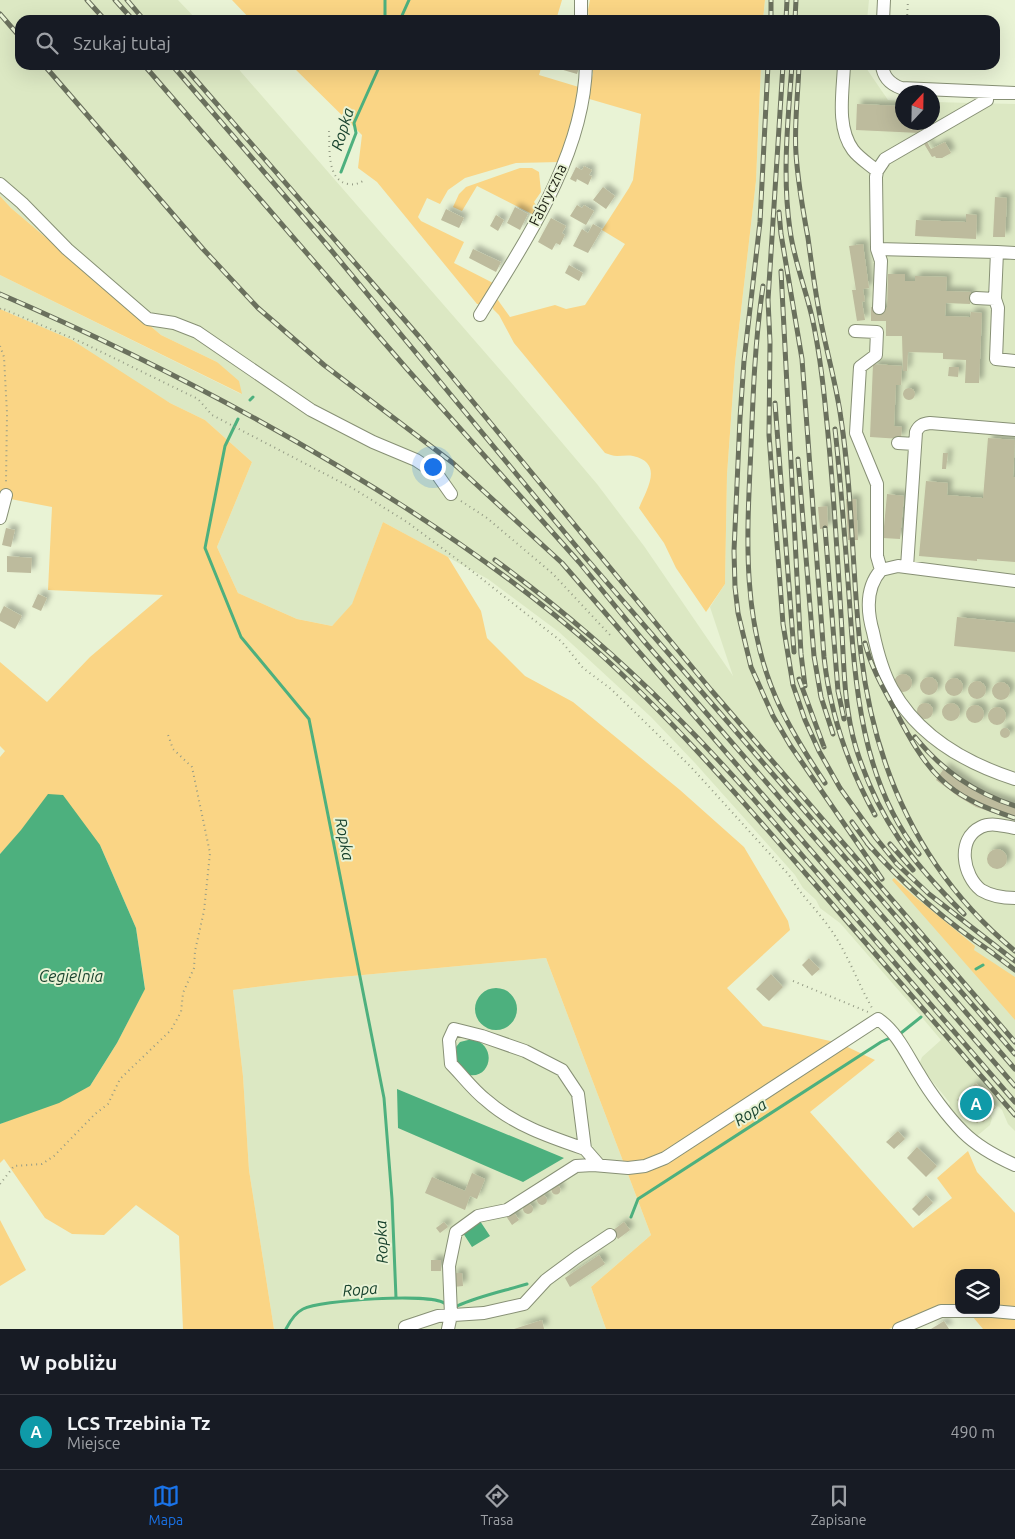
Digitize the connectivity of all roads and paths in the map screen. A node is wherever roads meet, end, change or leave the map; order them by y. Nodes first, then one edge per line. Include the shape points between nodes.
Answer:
1 (581, 0) edge
2 (884, 0) edge
3 (908, 0) edge
4 (581, 15) edge
5 (883, 15) edge
6 (907, 15) edge
7 (586, 70) edge
8 (844, 70) edge
9 (883, 70) edge
10 (987, 92) junction
11 (1015, 93) edge
12 (329, 131) dead end
13 (877, 171) junction
14 (363, 181) dead end
15 (0, 184) edge
16 (877, 248) junction
17 (997, 252) junction
18 (1015, 253) edge
19 (976, 298) dead end
20 (995, 299) junction
21 (879, 308) dead end
22 (0, 309) edge
23 (480, 315) dead end
24 (855, 331) dead end
25 (0, 346) edge
26 (1015, 361) edge
27 (1015, 430) edge
28 (898, 443) dead end
29 (915, 444) junction
30 (451, 494) joint
31 (6, 495) joint
32 (0, 518) edge
33 (907, 567) junction
34 (881, 570) junction
35 (1015, 581) edge
36 (610, 635) dead end
37 (167, 732) dead end
38 (1015, 779) edge
39 (1015, 828) edge
40 (1015, 898) edge
41 (793, 981) dead end
42 (878, 1019) junction
43 (585, 1149) junction
44 (600, 1165) junction
45 (1015, 1165) edge
46 (0, 1184) edge
47 (610, 1235) dead end
48 (1015, 1313) edge
49 (451, 1315) junction
50 (405, 1326) dead end
51 (448, 1329) edge
52 (899, 1329) edge

1 - 4 street
2 - 5 street
3 - 6 path
7 - 23 street, Fabryczna via 580,110 562,170 524,243
8 - 13 street via 842,116 847,140 854,151
9 - 10 street via 893,85 901,88
10 - 11 street
10 - 13 street via 987,100 885,159
12 - 14 path via 331,163 337,179 356,185
13 - 16 street
15 - 30 street via 67,249 148,319 174,323 197,332 311,410 416,460 437,474
16 - 17 street
16 - 21 street via 881,261
17 - 18 street
17 - 20 street
19 - 20 street
20 - 26 street via 998,308 996,360
22 - 42 path via 81,342 198,399 212,415 354,489 458,560 562,642 583,668 611,689 691,767 789,875 843,949
24 - 34 street via 877,332 876,355 860,367 856,433 876,478 877,556
25 - 31 path via 4,357 8,413
27 - 29 street via 924,424 916,432
28 - 29 street
29 - 33 street
30 - 36 path via 515,540 553,574
31 - 32 street
33 - 34 street
33 - 35 street
34 - 38 street via 870,593 870,620 880,660 892,689 907,712 927,733 971,762
37 - 46 path via 173,749 192,767 210,853 194,968 183,993 181,1012 171,1030 120,1079 108,1104 54,1156 42,1164 14,1166
39 - 40 street via 995,824 981,827 970,836 965,855 969,876 981,889 989,894
41 - 42 path via 863,1009
42 - 44 street via 665,1158 646,1166 628,1168
42 - 45 street via 886,1024 927,1088 963,1132 983,1148
43 - 43 street via 578,1094 562,1070 525,1052 454,1029 450,1040 451,1064 484,1100 509,1118 544,1135
43 - 44 street
44 - 49 street via 576,1166 507,1210 478,1216 456,1232 449,1266
47 - 49 street via 546,1280 524,1304 484,1313
48 - 52 street via 941,1311
49 - 50 street
49 - 51 street

